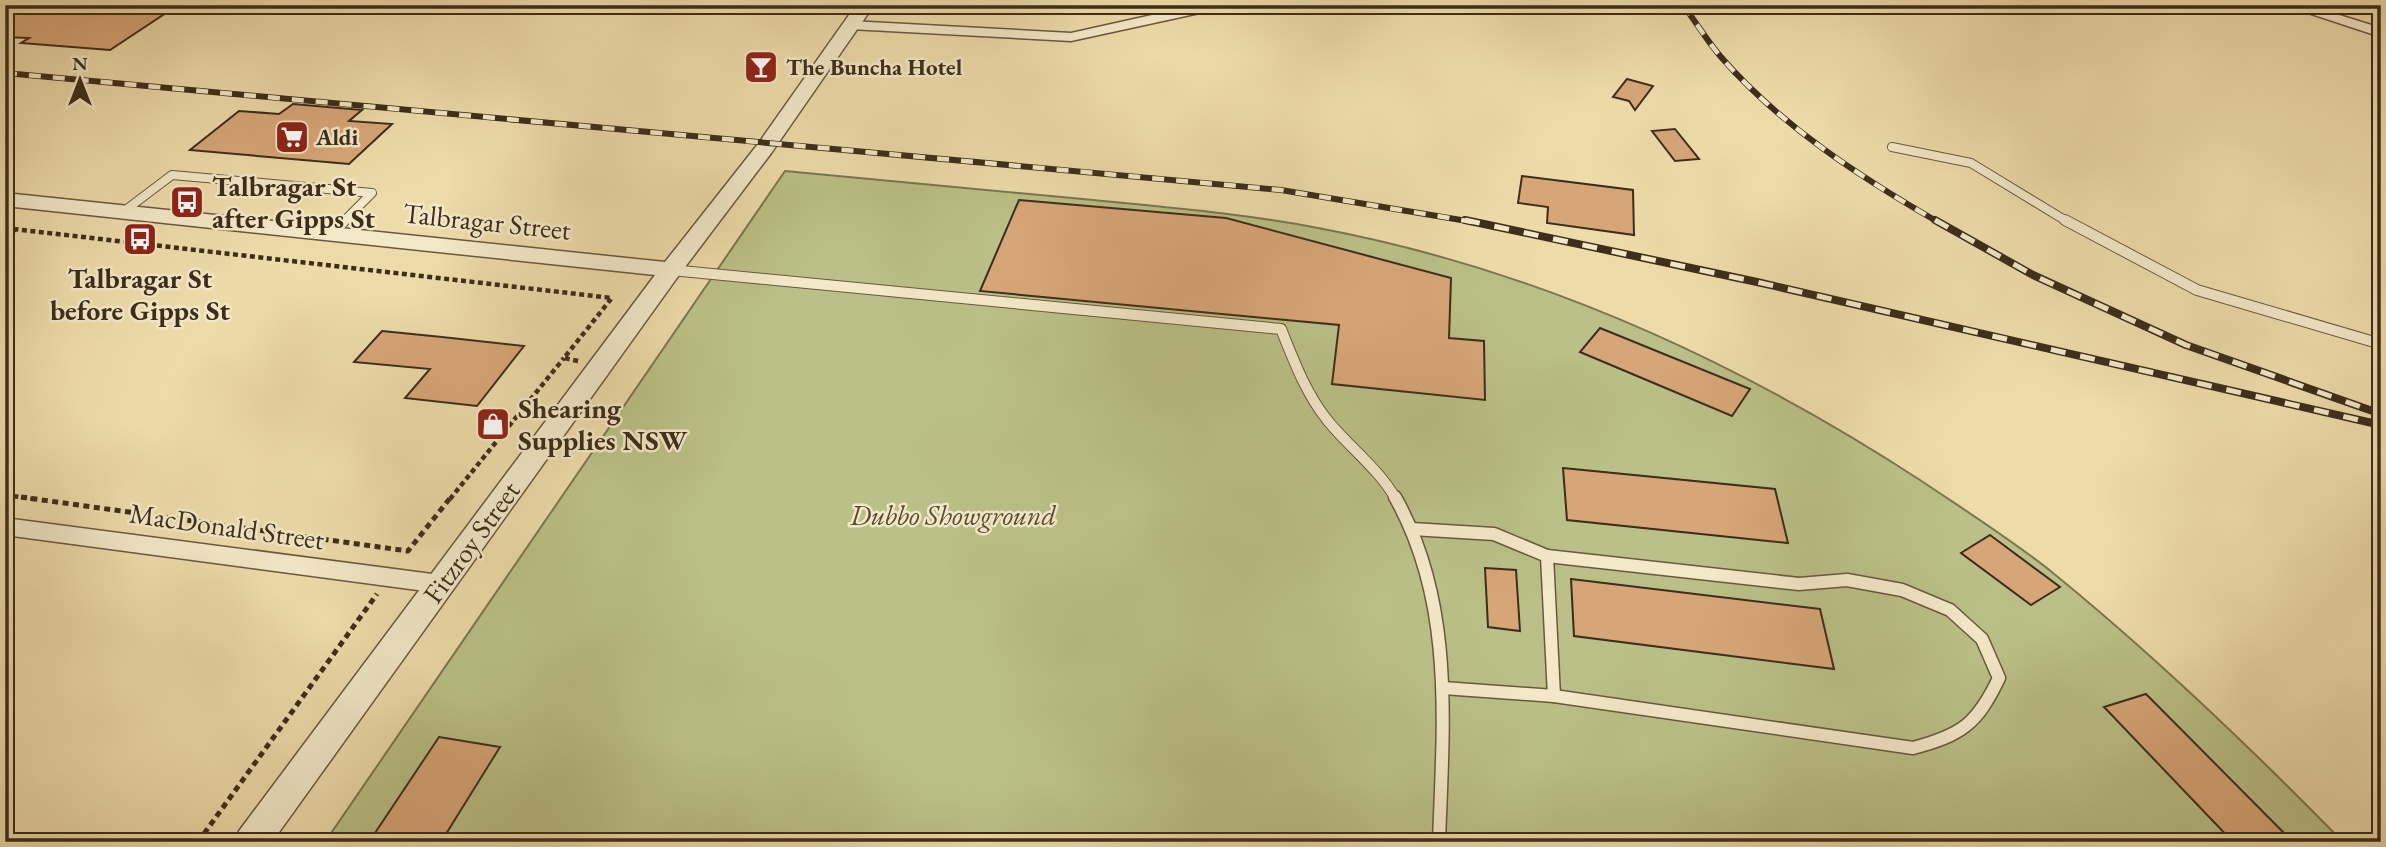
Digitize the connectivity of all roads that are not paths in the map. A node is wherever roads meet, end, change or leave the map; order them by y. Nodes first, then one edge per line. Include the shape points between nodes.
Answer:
1 (865, 5) edge
2 (1218, 5) edge
3 (2291, 5) edge
4 (850, 25) junction
5 (2381, 33) edge
6 (1892, 147) dead end
7 (8, 201) edge
8 (123, 212) junction
9 (331, 234) junction
10 (671, 270) junction
11 (2381, 345) edge
12 (5, 526) edge
13 (1412, 529) junction
14 (1547, 555) junction
15 (440, 584) junction
16 (1443, 688) junction
17 (1555, 696) junction
18 (251, 842) edge
19 (1439, 842) edge

1 - 4 street, Fitzroy Street
2 - 4 street via 1071,37
3 - 5 street
4 - 10 street, Fitzroy Street via 765,148
6 - 11 lane via 1971,163 2063,219 2197,290
7 - 8 street, Talbragar Street
8 - 9 street, Talbragar Street
8 - 9 lane via 172,175 372,193
9 - 10 street, Talbragar Street
10 - 13 lane via 1281,329 1311,396 1339,435 1367,458 1388,484
10 - 15 street, Fitzroy Street
12 - 15 street, MacDonald Street
13 - 14 lane via 1494,534
13 - 16 lane via 1432,589
14 - 17 lane
14 - 17 lane via 1799,584 1847,580 1902,590 1950,610 1982,639 1999,678 1985,710 1956,737 1913,748
15 - 18 street, Fitzroy Street
16 - 17 lane
16 - 19 lane

